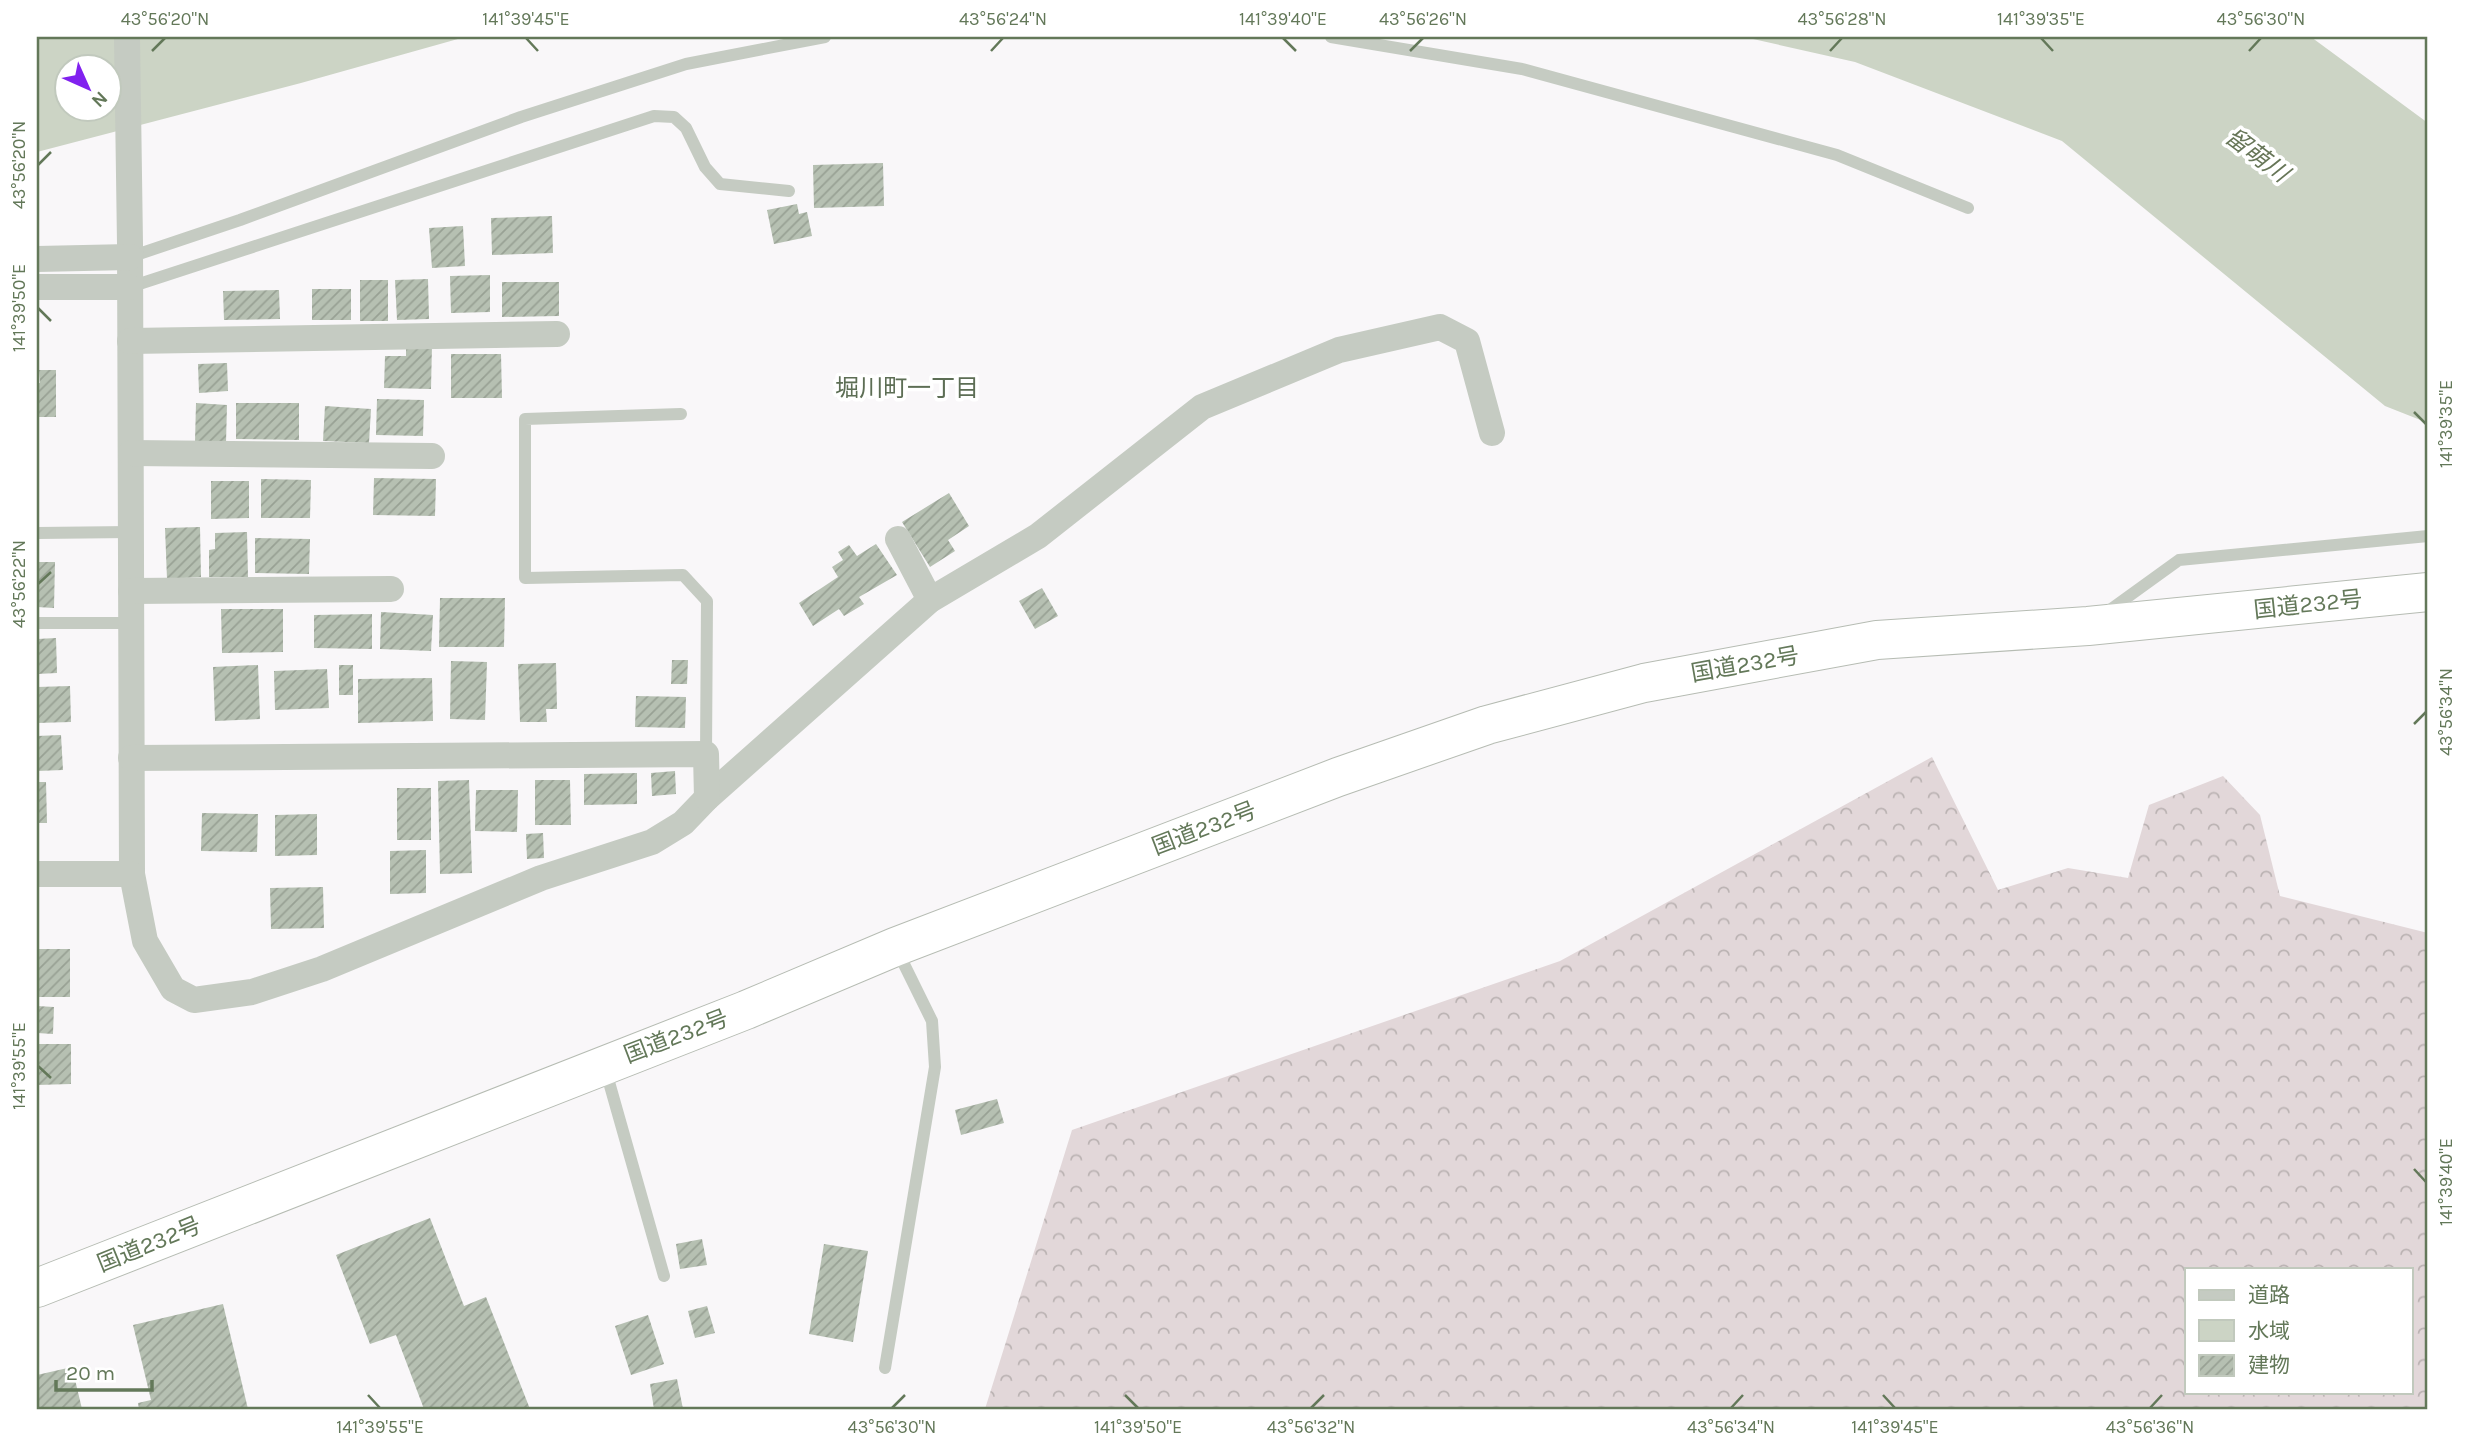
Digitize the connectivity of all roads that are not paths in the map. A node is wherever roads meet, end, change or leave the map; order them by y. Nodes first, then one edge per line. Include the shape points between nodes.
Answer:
1 (127, 37) edge
2 (825, 37) edge
3 (1331, 37) edge
4 (789, 191) dead end
5 (1968, 208) dead end
6 (130, 250) junction
7 (37, 259) edge
8 (37, 287) edge
9 (130, 287) junction
10 (557, 334) dead end
11 (130, 341) junction
12 (681, 414) dead end
13 (1492, 433) dead end
14 (131, 453) junction
15 (432, 456) dead end
16 (131, 532) junction
17 (37, 533) edge
18 (2428, 536) edge
19 (898, 539) dead end
20 (391, 589) dead end
21 (131, 591) junction
22 (2428, 592) edge
23 (930, 600) junction
24 (37, 623) edge
25 (131, 623) junction
26 (2088, 626) junction
27 (706, 754) junction
28 (131, 758) junction
29 (707, 798) junction
30 (37, 874) edge
31 (132, 874) junction
32 (895, 947) junction
33 (604, 1064) junction
34 (664, 1276) dead end
35 (37, 1288) edge
36 (885, 1368) dead end

1 - 6 street
2 - 6 lane via 686,64 521,117 240,220
3 - 5 lane via 1535,73 1837,155
4 - 9 lane via 720,184 705,167 686,128 674,117 654,117
6 - 7 street
6 - 9 street
8 - 9 street
9 - 11 street
10 - 11 street
11 - 14 street
12 - 27 lane via 525,419 525,578 683,575 707,601
13 - 23 street via 1467,341 1440,327 1339,350 1202,407 1038,536
14 - 15 street
14 - 16 street
16 - 17 lane
16 - 21 street
18 - 26 lane via 2179,560
19 - 23 street
20 - 21 street
21 - 25 street
22 - 26 highway, 国道232号
23 - 29 street
24 - 25 lane
25 - 28 street
26 - 32 highway, 国道232号 via 1877,640 1644,683 1487,725 1338,777
27 - 28 street
27 - 29 street
28 - 31 street
29 - 31 street via 682,823 652,842 541,878 322,969 252,992 194,1000 173,989 145,941
30 - 31 street
32 - 33 highway, 国道232号
32 - 36 lane via 932,1021 935,1067
33 - 34 lane
33 - 35 highway, 国道232号

